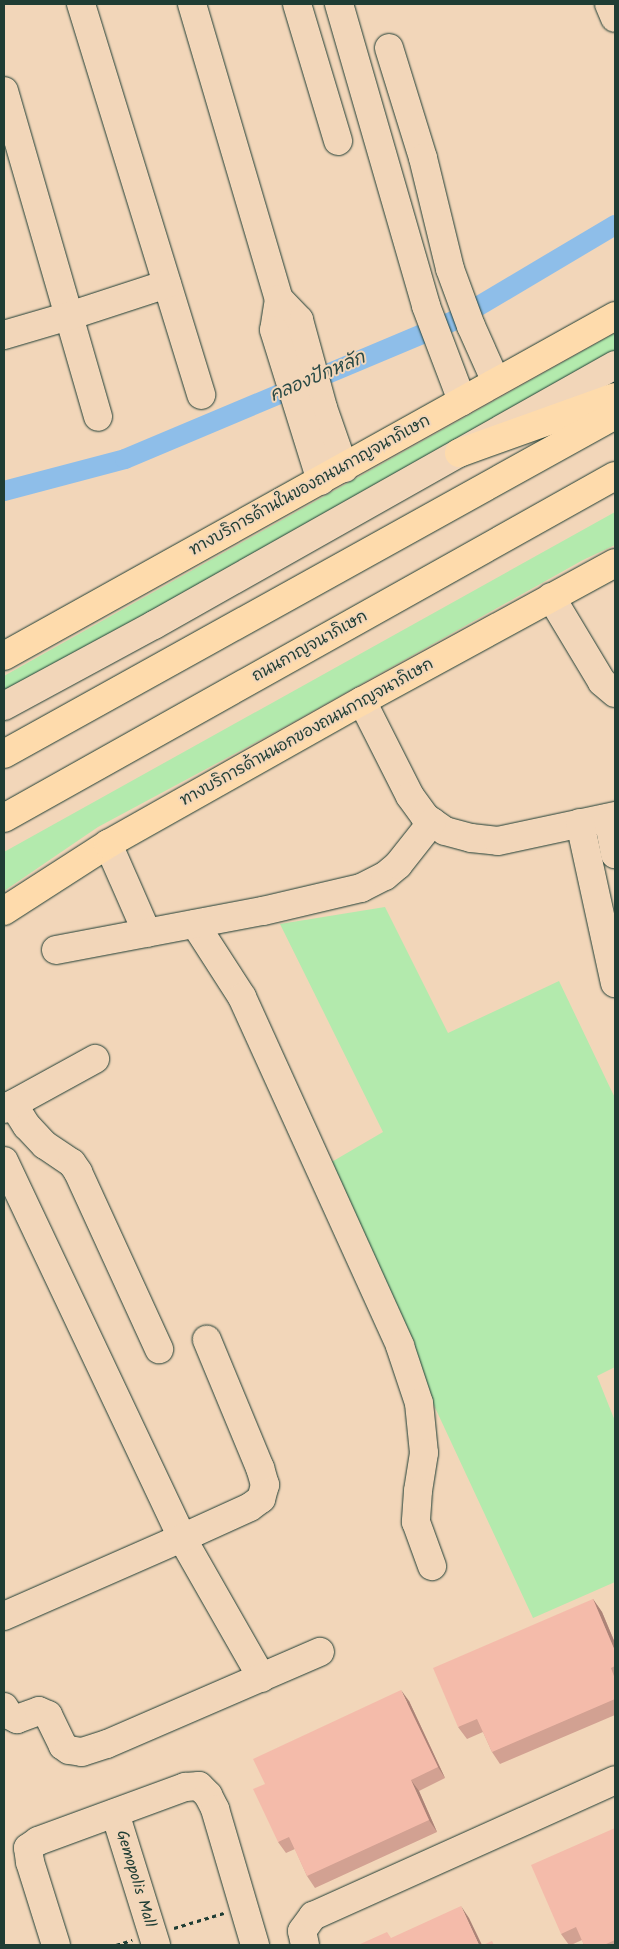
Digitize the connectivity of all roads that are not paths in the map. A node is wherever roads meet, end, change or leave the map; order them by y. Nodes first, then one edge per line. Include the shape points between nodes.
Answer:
1 (81, 4) edge
2 (192, 4) edge
3 (298, 4) edge
4 (339, 4) edge
5 (609, 4) edge
6 (615, 18) edge
7 (389, 48) dead end
8 (4, 91) edge
9 (338, 141) dead end
10 (167, 284) junction
11 (69, 316) junction
12 (615, 316) edge
13 (4, 335) edge
14 (615, 365) edge
15 (496, 382) junction
16 (201, 395) dead end
17 (615, 398) edge
18 (462, 401) junction
19 (615, 415) edge
20 (98, 417) dead end
21 (460, 453) junction
22 (332, 475) junction
23 (615, 476) edge
24 (615, 563) edge
25 (551, 597) junction
26 (4, 656) edge
27 (615, 692) edge
28 (362, 701) junction
29 (4, 706) edge
30 (4, 754) edge
31 (611, 817) edge
32 (4, 818) edge
33 (432, 822) junction
34 (580, 823) junction
35 (108, 844) junction
36 (615, 854) edge
37 (4, 911) edge
38 (195, 924) junction
39 (147, 933) junction
40 (56, 950) dead end
41 (614, 976) edge
42 (95, 1059) dead end
43 (8, 1106) edge
44 (4, 1161) edge
45 (207, 1340) dead end
46 (159, 1349) dead end
47 (182, 1538) junction
48 (432, 1566) dead end
49 (4, 1616) edge
50 (320, 1652) dead end
51 (262, 1678) junction
52 (4, 1707) edge
53 (615, 1780) edge
54 (115, 1813) junction
55 (154, 1940) edge
56 (56, 1945) edge
57 (256, 1945) edge
58 (305, 1945) edge

1 - 10 street
2 - 22 street via 280,299 274,330 297,362
3 - 9 street
4 - 18 street via 426,306
5 - 6 street
7 - 15 street via 423,158 450,269
8 - 11 street
10 - 11 street
10 - 16 street
11 - 13 street
11 - 20 street
12 - 15 main road, ทางบริการด้านในของถนนกาญจนาภิเษก
14 - 21 street
15 - 18 main road, ทางบริการด้านในของถนนกาญจนาภิเษก
17 - 21 main road
18 - 22 main road, ทางบริการด้านในของถนนกาญจนาภิเษก
19 - 30 main road
21 - 29 street
22 - 26 main road, ทางบริการด้านในของถนนกาญจนาภิเษก
23 - 32 main road, ถนนกาญจนาภิเษก
24 - 25 main road, ทางบริการด้านนอกของถนนกาญจนาภิเษก
25 - 27 street via 602,682
25 - 28 main road, ทางบริการด้านนอกของถนนกาญจนาภิเษก
28 - 33 street via 410,796
28 - 35 main road, ทางบริการด้านนอกของถนนกาญจนาภิเษก
31 - 34 street
31 - 36 street
33 - 34 street via 445,831 498,841
33 - 38 street via 398,865 361,888
34 - 41 street
35 - 37 main road, ทางบริการด้านนอกของถนนกาญจนาภิเษก
35 - 39 street
38 - 39 street
38 - 48 street via 242,996 400,1346 419,1403 424,1453 416,1522
39 - 40 street
42 - 43 street
43 - 46 street via 45,1145 72,1163 78,1172
44 - 47 street
45 - 47 street via 265,1485 261,1499
47 - 49 street
47 - 51 street
50 - 51 street
51 - 52 street via 82,1752 63,1746 48,1715 39,1711 17,1719
53 - 58 street via 313,1916 302,1931
54 - 55 street, Gemopolis Mall
54 - 56 street via 38,1841 28,1848
54 - 57 street via 185,1787 199,1786 215,1809

